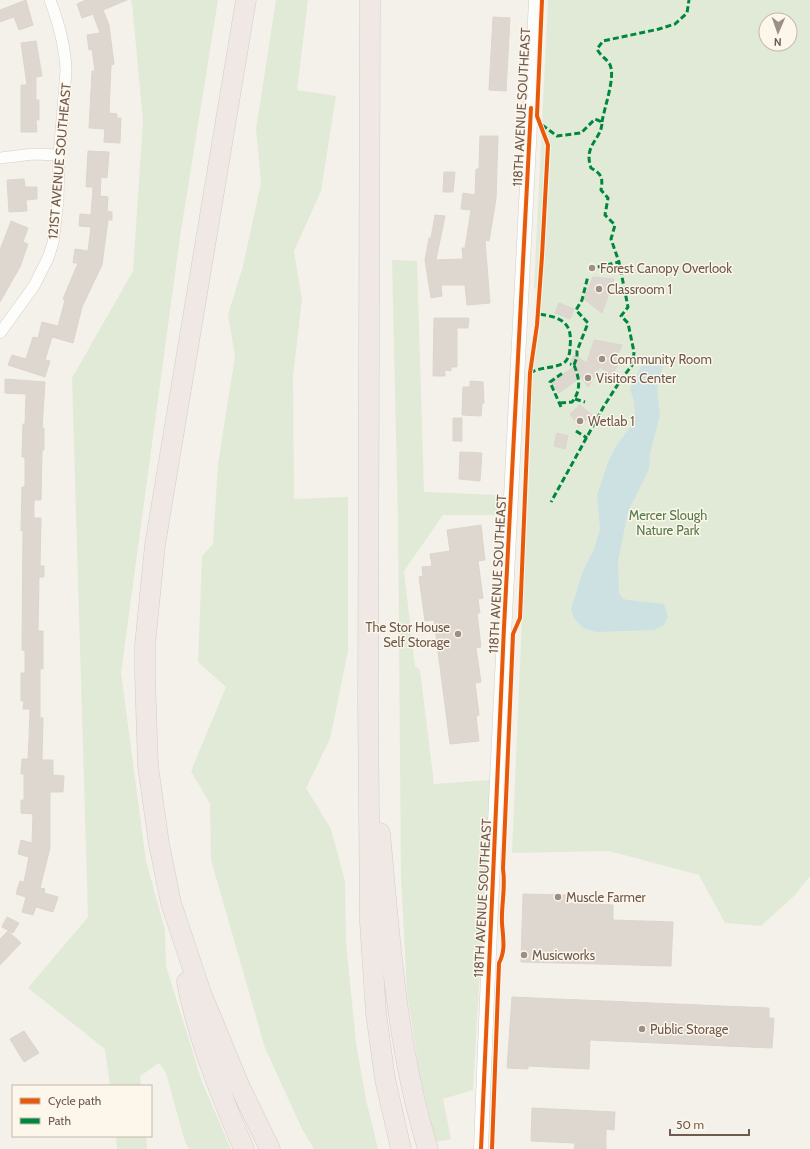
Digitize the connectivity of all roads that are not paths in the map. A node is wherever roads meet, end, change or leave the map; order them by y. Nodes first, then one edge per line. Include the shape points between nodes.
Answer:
1 (50, 0) edge
2 (246, 0) edge
3 (370, 0) edge
4 (536, 0) edge
5 (59, 155) junction
6 (0, 158) edge
7 (0, 333) edge
8 (368, 703) junction
9 (178, 927) junction
10 (244, 1149) edge
11 (270, 1149) edge
12 (401, 1149) edge
13 (428, 1149) edge
14 (481, 1149) edge

1 - 5 street, 121ST AVENUE SOUTHEAST via 61,30 65,52 66,70
2 - 9 highway via 155,545 145,645 148,766 159,844
3 - 8 highway
4 - 14 street, 118TH AVENUE SOUTHEAST
5 - 6 street via 33,154
5 - 7 street, 121ST AVENUE SOUTHEAST via 55,230 48,258 34,286
8 - 12 highway via 370,922 376,1013 385,1079
8 - 13 highway via 395,993 412,1090
9 - 10 highway via 192,1011 224,1102
9 - 11 highway via 201,993 239,1085

